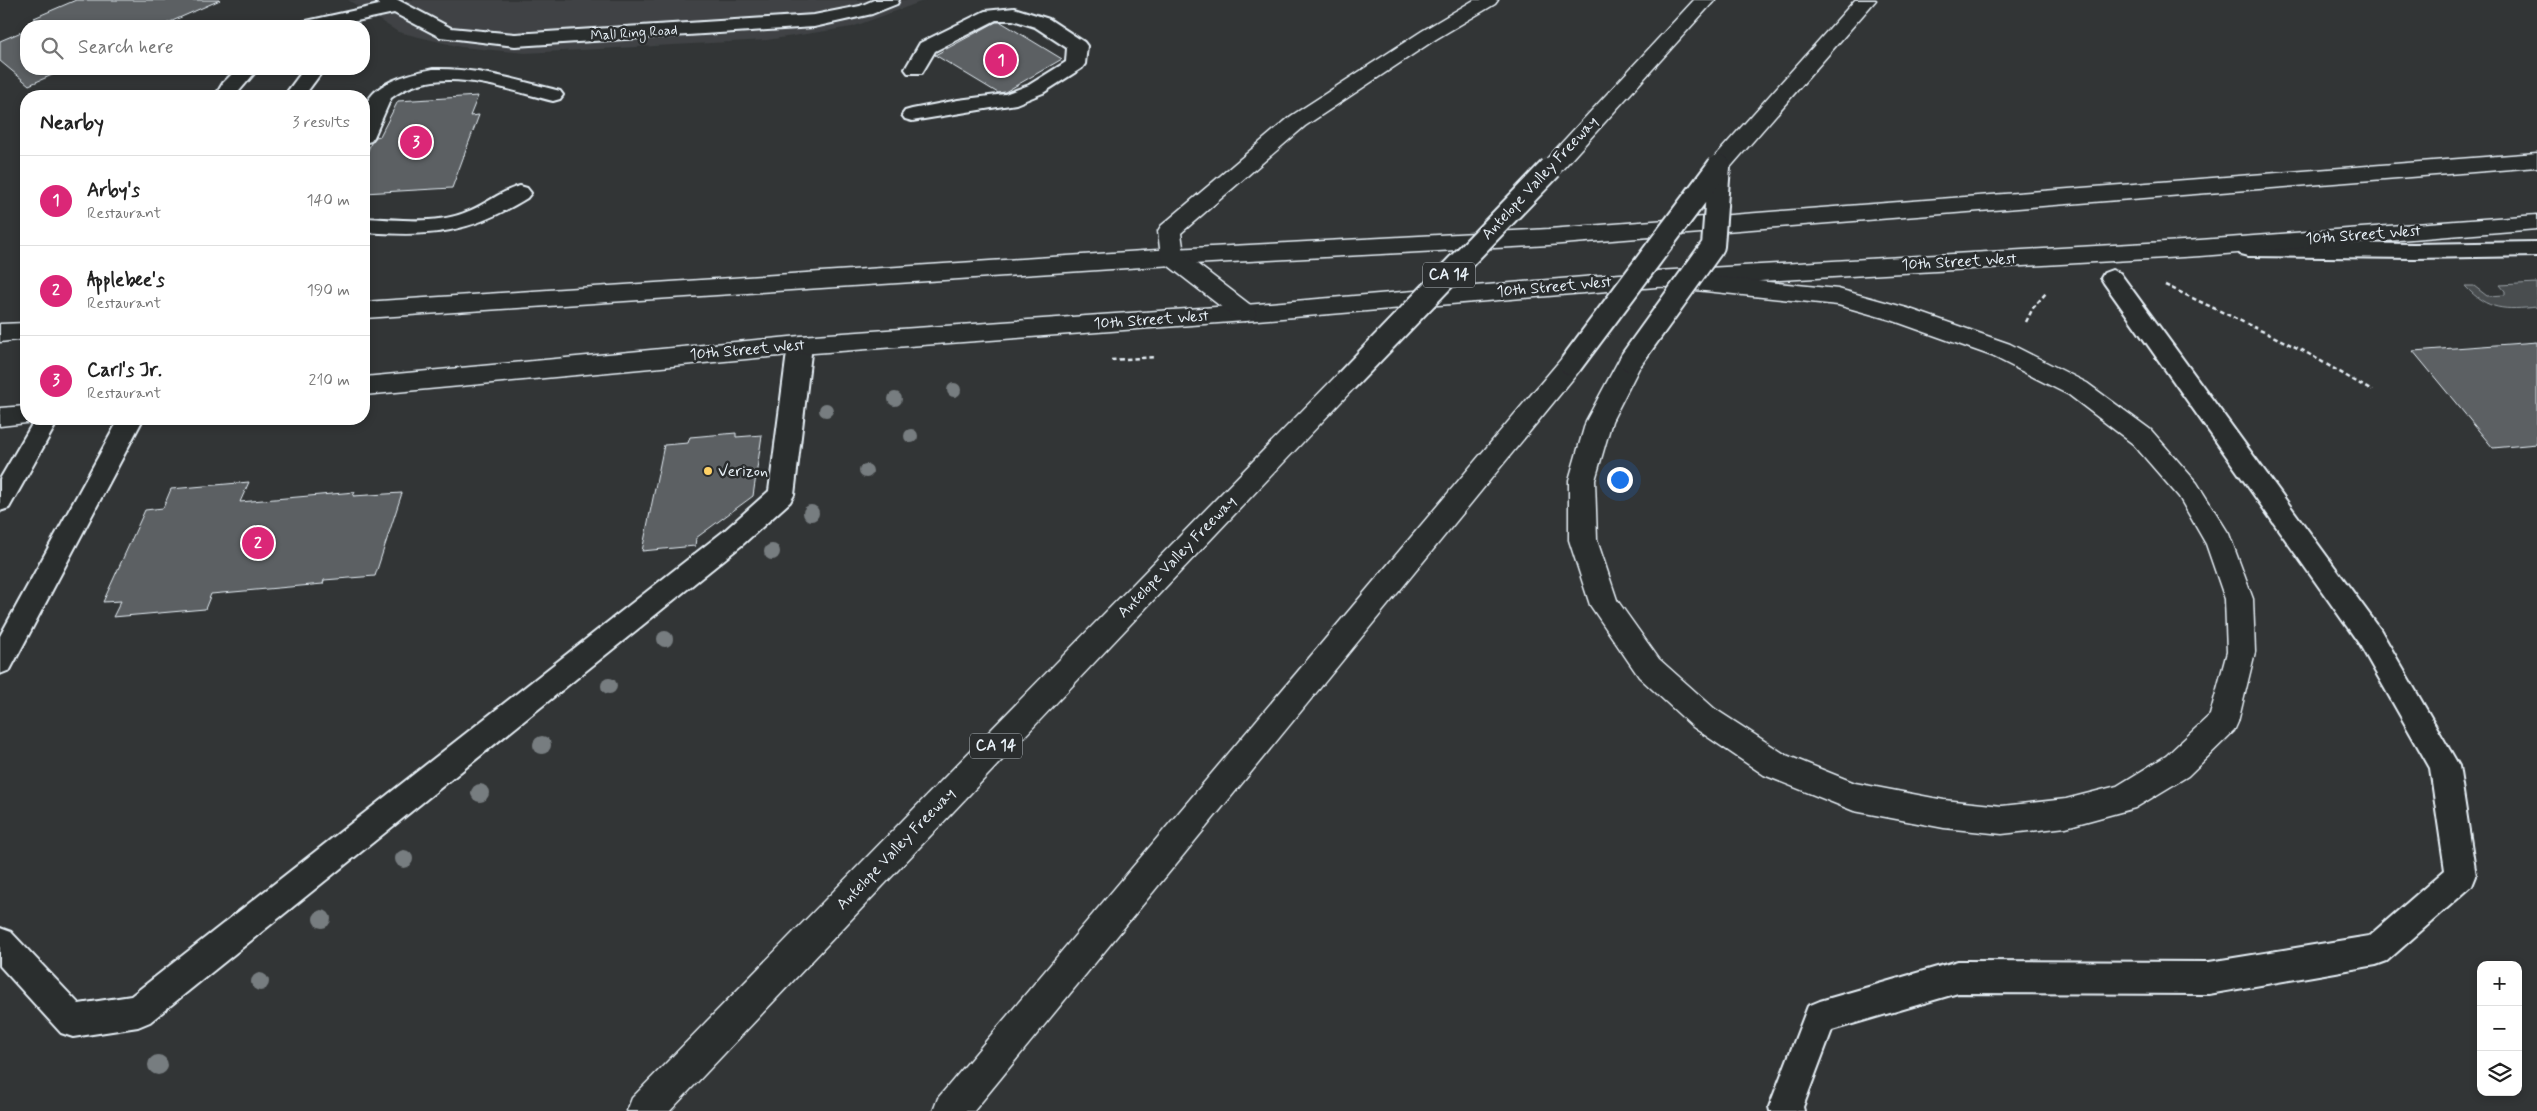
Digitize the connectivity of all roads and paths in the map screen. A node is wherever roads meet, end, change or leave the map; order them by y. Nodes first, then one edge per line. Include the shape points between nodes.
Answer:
1 (890, 0) edge
2 (1488, 0) edge
3 (1705, 0) edge
4 (1866, 0) edge
5 (390, 3) edge
6 (330, 20) edge
7 (370, 29) dead end
8 (915, 69) dead end
9 (242, 75) edge
10 (310, 75) edge
11 (228, 90) edge
12 (298, 90) edge
13 (553, 95) dead end
14 (912, 115) dead end
15 (370, 124) edge
16 (2537, 160) edge
17 (1719, 166) junction
18 (520, 194) dead end
19 (2537, 222) edge
20 (370, 225) edge
21 (2200, 248) junction
22 (2537, 249) edge
23 (1173, 257) junction
24 (2112, 278) dead end
25 (1656, 279) junction
26 (2163, 284) dead end
27 (370, 310) edge
28 (1245, 313) junction
29 (20, 331) edge
30 (0, 333) edge
31 (800, 345) junction
32 (1162, 356) dead end
33 (1105, 361) dead end
34 (370, 385) edge
35 (2372, 391) dead end
36 (20, 415) edge
37 (0, 417) edge
38 (44, 425) edge
39 (127, 425) edge
40 (0, 501) edge
41 (0, 660) edge
42 (6, 960) edge
43 (645, 1111) edge
44 (951, 1111) edge
45 (1787, 1111) edge

1 - 5 lane, Mall Ring Road via 866,10 814,20 515,40 447,33
2 - 23 main road via 1298,121 1169,231
3 - 43 main road, Antelope Valley Freeway / CA 14, bridge via 1551,168
4 - 17 main road
5 - 6 lane
5 - 7 lane
8 - 14 lane via 927,47 992,15 1014,14 1042,23 1077,46 1075,64 1036,89 1009,100
9 - 11 lane
10 - 12 lane
13 - 15 lane via 506,83 452,75 428,76 407,81 384,94
16 - 23 main road via 1549,237
17 - 25 main road, bridge via 1713,246 1631,360 1599,421 1582,480 1583,540 1604,605 1649,668 1704,718 1775,765 1854,797 1944,814 2002,820 2066,813 2124,798 2177,766 2223,722 2241,652 2239,599 2219,542 2188,490 2142,437 2078,389 2018,358 1899,314 1838,297
17 - 44 main road, bridge via 1571,364
18 - 20 lane via 464,221 402,227
19 - 21 main road, 10th Street West
21 - 22 lane
21 - 25 main road, 10th Street West
23 - 27 main road
23 - 28 main road
24 - 45 lane via 2370,638 2444,766 2461,876 2376,950 2209,978 1958,977 1820,1017
25 - 28 main road, 10th Street West
26 - 35 path via 2302,350
28 - 31 main road, 10th Street West
29 - 30 main road
31 - 34 main road, 10th Street West
31 - 42 lane via 781,495 719,550 138,1011 73,1021
32 - 33 path
36 - 37 main road
38 - 40 lane
39 - 41 lane

